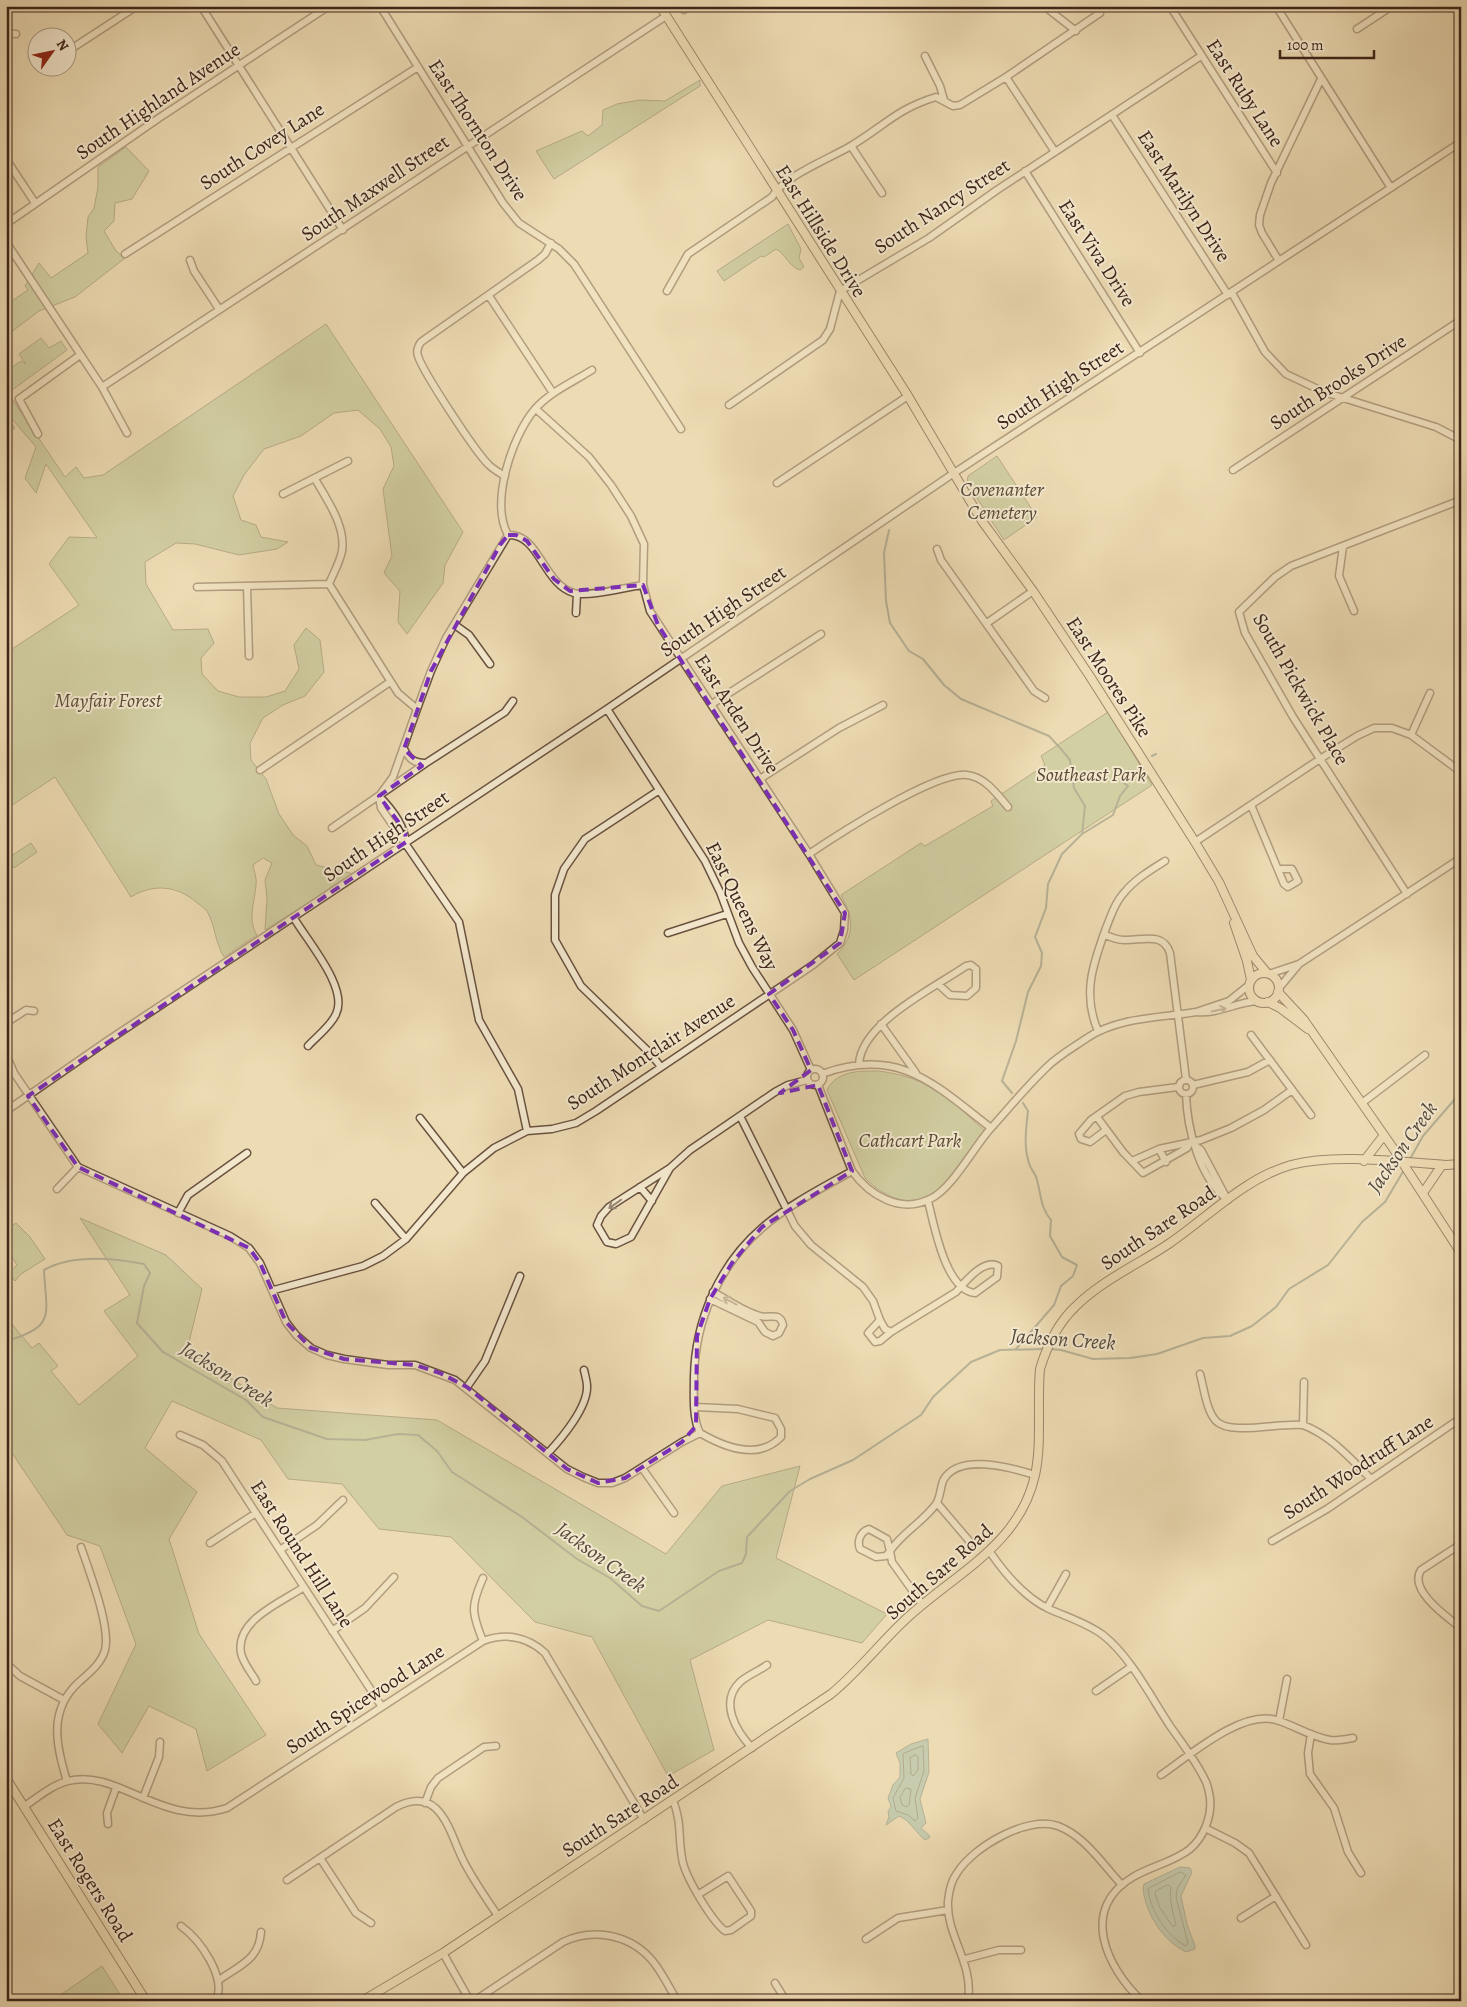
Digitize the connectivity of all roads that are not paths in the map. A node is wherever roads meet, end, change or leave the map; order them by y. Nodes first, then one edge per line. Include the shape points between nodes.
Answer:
1 (136, 6) edge
2 (202, 6) edge
3 (329, 6) edge
4 (380, 6) edge
5 (660, 6) edge
6 (1044, 6) edge
7 (1170, 6) edge
8 (1276, 6) edge
9 (1392, 6) edge
10 (1100, 13) dead end
11 (666, 16) junction
12 (1357, 29) dead end
13 (1076, 30) junction
14 (6, 33) edge
15 (16, 34) dead end
16 (78, 44) edge
17 (925, 56) dead end
18 (1202, 56) junction
19 (239, 66) junction
20 (418, 67) junction
21 (1006, 77) junction
22 (1321, 79) junction
23 (944, 100) junction
24 (1112, 115) junction
25 (1461, 142) edge
26 (468, 145) junction
27 (290, 146) junction
28 (851, 146) junction
29 (1055, 152) junction
30 (6, 159) edge
31 (1025, 171) junction
32 (1277, 173) junction
33 (1391, 188) junction
34 (775, 190) junction
35 (882, 193) dead end
36 (35, 204) junction
37 (6, 224) edge
38 (343, 230) junction
39 (6, 242) edge
40 (550, 244) junction
41 (125, 254) dead end
42 (190, 260) dead end
43 (1279, 261) junction
44 (667, 291) dead end
45 (840, 292) junction
46 (1230, 294) junction
47 (489, 296) junction
48 (219, 309) junction
49 (1461, 320) edge
50 (1140, 352) junction
51 (80, 355) junction
52 (592, 370) dead end
53 (102, 387) junction
54 (554, 393) junction
55 (908, 396) junction
56 (1344, 398) junction
57 (729, 405) dead end
58 (536, 409) junction
59 (681, 429) dead end
60 (127, 433) dead end
61 (38, 434) dead end
62 (1461, 440) edge
63 (348, 461) dead end
64 (1233, 470) dead end
65 (954, 473) junction
66 (505, 476) junction
67 (315, 479) junction
68 (777, 484) dead end
69 (283, 494) dead end
70 (1461, 500) edge
71 (508, 535) junction
72 (1344, 546) junction
73 (937, 549) dead end
74 (329, 584) junction
75 (643, 585) junction
76 (247, 586) junction
77 (196, 587) dead end
78 (1034, 592) junction
79 (577, 594) junction
80 (1354, 611) dead end
81 (576, 613) dead end
82 (987, 623) junction
83 (455, 625) junction
84 (821, 634) dead end
85 (249, 656) dead end
86 (682, 659) junction
87 (490, 664) dead end
88 (390, 682) junction
89 (1430, 693) dead end
90 (1045, 698) dead end
91 (513, 700) dead end
92 (712, 704) junction
93 (883, 705) dead end
94 (417, 709) junction
95 (607, 709) junction
96 (1411, 735) junction
97 (404, 749) junction
98 (1320, 760) junction
99 (426, 763) junction
100 (260, 770) dead end
101 (1461, 772) edge
102 (760, 778) junction
103 (658, 790) junction
104 (379, 796) junction
105 (1251, 805) junction
106 (1008, 807) dead end
107 (332, 828) dead end
108 (406, 842) junction
109 (1195, 842) junction
110 (809, 854) junction
111 (1461, 858) edge
112 (1165, 861) dead end
113 (1279, 869) dead end
114 (1407, 894) junction
115 (1229, 904) junction
116 (845, 913) joint
117 (727, 914) junction
118 (294, 918) junction
119 (668, 934) dead end
120 (1104, 934) junction
121 (1299, 964) junction
122 (1268, 973) junction
123 (1250, 983) junction
124 (938, 984) junction
125 (1279, 990) junction
126 (769, 994) junction
127 (1256, 1001) junction
128 (1268, 1002) junction
129 (34, 1012) dead end
130 (1196, 1012) junction
131 (1177, 1015) junction
132 (6, 1023) edge
133 (881, 1024) junction
134 (1098, 1031) junction
135 (1311, 1032) junction
136 (1251, 1034) dead end
137 (308, 1046) dead end
138 (6, 1054) edge
139 (902, 1054) junction
140 (1425, 1055) dead end
141 (1270, 1060) junction
142 (859, 1064) junction
143 (661, 1067) junction
144 (898, 1068) junction
145 (811, 1070) junction
146 (822, 1074) junction
147 (917, 1074) junction
148 (1186, 1079) junction
149 (806, 1080) junction
150 (818, 1085) junction
151 (1193, 1086) junction
152 (1178, 1087) junction
153 (1292, 1090) junction
154 (1186, 1094) junction
155 (28, 1096) junction
156 (1362, 1103) junction
157 (6, 1111) edge
158 (1311, 1115) dead end
159 (740, 1116) junction
160 (1097, 1117) junction
161 (420, 1118) dead end
162 (990, 1128) junction
163 (1106, 1130) junction
164 (527, 1131) junction
165 (1384, 1135) junction
166 (1193, 1144) junction
167 (1159, 1148) junction
168 (247, 1154) dead end
169 (1364, 1161) junction
170 (1401, 1161) junction
171 (1132, 1162) junction
172 (1166, 1162) junction
173 (1461, 1164) edge
174 (1442, 1165) junction
175 (78, 1166) junction
176 (670, 1168) junction
177 (852, 1170) junction
178 (463, 1173) junction
179 (640, 1187) junction
180 (57, 1189) dead end
181 (1423, 1194) junction
182 (652, 1200) junction
183 (928, 1200) junction
184 (1228, 1200) junction
185 (375, 1203) dead end
186 (786, 1211) junction
187 (178, 1213) junction
188 (406, 1240) junction
189 (1461, 1253) edge
190 (520, 1276) dead end
191 (962, 1286) junction
192 (274, 1290) junction
193 (712, 1295) junction
194 (745, 1312) junction
195 (765, 1317) junction
196 (880, 1320) junction
197 (761, 1325) junction
198 (891, 1332) junction
199 (584, 1370) dead end
200 (1200, 1374) dead end
201 (1304, 1382) dead end
202 (467, 1387) junction
203 (696, 1407) junction
204 (1461, 1418) edge
205 (1303, 1425) junction
206 (696, 1426) junction
207 (700, 1432) junction
208 (180, 1435) dead end
209 (682, 1442) junction
210 (548, 1453) junction
211 (642, 1468) junction
212 (1035, 1475) junction
213 (1370, 1480) junction
214 (343, 1500) dead end
215 (937, 1503) junction
216 (6, 1510) edge
217 (256, 1513) junction
218 (674, 1513) dead end
219 (6, 1531) edge
220 (1272, 1541) dead end
221 (210, 1542) dead end
222 (971, 1543) dead end
223 (1461, 1544) edge
224 (81, 1547) dead end
225 (280, 1550) junction
226 (890, 1551) junction
227 (990, 1552) junction
228 (1066, 1574) dead end
229 (394, 1577) dead end
230 (483, 1578) dead end
231 (304, 1587) junction
232 (922, 1604) junction
233 (1047, 1608) junction
234 (1461, 1628) edge
235 (332, 1631) junction
236 (483, 1641) junction
237 (6, 1663) edge
238 (767, 1666) dead end
239 (1131, 1667) junction
240 (1287, 1679) dead end
241 (256, 1681) dead end
242 (1096, 1691) dead end
243 (64, 1700) junction
244 (382, 1707) junction
245 (1279, 1721) junction
246 (1311, 1734) junction
247 (1353, 1738) dead end
248 (160, 1742) dead end
249 (496, 1746) dead end
250 (752, 1748) junction
251 (1190, 1756) junction
252 (1160, 1775) dead end
253 (6, 1778) edge
254 (67, 1781) junction
255 (116, 1788) junction
256 (143, 1798) junction
257 (673, 1800) junction
258 (425, 1803) junction
259 (25, 1806) junction
260 (644, 1820) junction
261 (108, 1824) dead end
262 (1205, 1828) junction
263 (320, 1858) junction
264 (1361, 1873) dead end
265 (287, 1880) dead end
266 (1122, 1885) junction
267 (699, 1894) junction
268 (1276, 1896) junction
269 (948, 1910) junction
270 (498, 1916) junction
271 (1241, 1918) dead end
272 (371, 1924) dead end
273 (181, 1926) dead end
274 (261, 1932) dead end
275 (866, 1939) dead end
276 (1306, 1945) dead end
277 (1021, 1950) dead end
278 (443, 1953) junction
279 (965, 1959) junction
280 (219, 1980) junction
281 (775, 1983) dead end
282 (1137, 1999) edge
283 (146, 2001) edge
284 (216, 2001) edge
285 (362, 2001) edge
286 (472, 2001) edge
287 (677, 2001) edge
288 (786, 2001) edge
289 (968, 2001) edge

1 - 16 street
2 - 19 street
3 - 19 street, South Highland Avenue
4 - 20 street, East Thornton Drive
5 - 11 main road, East Hillside Drive
6 - 13 street
7 - 18 street, East Ruby Lane
8 - 22 street
9 - 12 street
10 - 13 street
11 - 26 street, South Maxwell Street
11 - 34 main road, East Hillside Drive
13 - 21 street
14 - 15 street
17 - 23 street
18 - 24 street, South Nancy Street
18 - 32 street, East Ruby Lane
19 - 27 street
19 - 36 street, South Highland Avenue
20 - 26 street, East Thornton Drive
20 - 27 street, South Covey Lane
21 - 23 street via 958,106
21 - 29 street
22 - 32 street
22 - 33 street
23 - 28 street via 936,97 908,107
24 - 29 street, South Nancy Street
24 - 46 street, East Marilyn Drive
25 - 33 street, South High Street
26 - 38 street, South Maxwell Street
26 - 40 street, East Thornton Drive via 519,223
27 - 38 street
27 - 41 street, South Covey Lane
28 - 34 street
28 - 35 street
29 - 31 street, South Nancy Street
30 - 36 street
31 - 45 street, South Nancy Street via 930,238
31 - 50 street, East Viva Drive
32 - 43 street via 1264,201 1259,225
33 - 43 street, South High Street
34 - 44 street via 772,197 688,254
34 - 45 main road, East Hillside Drive
36 - 37 street, South Highland Avenue
38 - 48 street, South Maxwell Street
39 - 51 street
40 - 47 street via 545,254
40 - 59 street, East Thornton Drive via 566,254 574,264
42 - 48 street
43 - 46 street, South High Street
45 - 55 main road, East Hillside Drive
45 - 57 street via 830,329 823,340
46 - 50 street, South High Street
46 - 56 street, East Marilyn Drive via 1278,369 1304,384
47 - 54 street
47 - 66 street via 421,342 417,348 426,370 470,438 489,465
48 - 53 street, South Maxwell Street
49 - 56 street, South Brooks Drive
50 - 65 street, South High Street
51 - 53 street
51 - 61 street via 19,399
52 - 54 street
53 - 60 street
54 - 58 street
55 - 65 main road, East Hillside Drive
55 - 68 street
56 - 62 street, East Marilyn Drive via 1436,427
56 - 64 street, South Brooks Drive
58 - 66 street via 522,427
58 - 75 street, East Arden Drive via 588,457 631,516 644,544
63 - 67 street
65 - 78 main road, East Moores Pike via 982,521
65 - 86 street, South High Street
66 - 71 street via 501,502 503,526
67 - 69 street
67 - 74 street via 334,513 342,536 342,552
70 - 72 street, South Pickwick Place
71 - 79 street via 523,537 554,579
71 - 83 street
72 - 80 street via 1339,576
72 - 98 street, South Pickwick Place via 1284,571 1239,612 1241,624 1260,661
73 - 82 street via 941,560
74 - 76 street
74 - 88 street
75 - 79 street
75 - 86 street, East Arden Drive via 650,612
76 - 77 street
76 - 85 street
78 - 82 street
78 - 109 main road, East Moores Pike
79 - 81 street
82 - 90 street via 1034,691
83 - 87 street via 469,636
83 - 94 street via 430,671
84 - 92 street
86 - 92 street, East Arden Drive
86 - 95 street, South High Street
88 - 94 street via 398,694
88 - 100 street
89 - 96 street
91 - 99 street via 505,712
92 - 102 street, East Arden Drive
93 - 102 street via 839,728
94 - 97 street
95 - 103 street, East Queens Way
95 - 108 street, South High Street
96 - 98 street via 1392,728 1374,728
96 - 101 street
97 - 99 street via 408,757 417,763
97 - 104 street via 393,777
98 - 105 street
98 - 114 street, South Pickwick Place
99 - 104 street
102 - 110 street, East Arden Drive
103 - 117 street, East Queens Way via 705,861
103 - 143 street via 586,839 564,869 555,895 555,940 581,986
104 - 107 street
104 - 108 street via 381,808
105 - 109 street
105 - 113 street
106 - 110 street via 983,780 954,775 873,814
108 - 118 street, South High Street
108 - 164 street via 459,922 479,1020 518,1089
109 - 115 main road, East Moores Pike
110 - 116 street, East Arden Drive
111 - 114 street
112 - 120 street via 1121,896
114 - 121 street
115 - 122 main road, East Moores Pike via 1254,956
115 - 123 main road, East Moores Pike via 1248,965
116 - 126 street, South Montclair Avenue via 840,944
117 - 119 street
117 - 126 street, East Queens Way via 739,943
118 - 137 street via 336,986 340,1004 336,1016
118 - 155 street, South High Street
120 - 131 street via 1125,940 1164,941 1170,952
120 - 134 street via 1094,958 1089,984 1093,1019
121 - 122 street
121 - 125 street
122 - 123 main road via 1258,974
122 - 125 main road via 1275,978
123 - 127 main road via 1250,993
123 - 130 street via 1229,1001
124 - 124 street via 966,966 976,969 976,988 967,996 950,994
124 - 133 street
125 - 128 main road
125 - 135 main road
126 - 143 street, South Montclair Avenue
126 - 145 street, East Queens Way via 793,1030
127 - 128 main road
130 -> 127 street via 1223,1010
128 - 135 main road
129 - 132 street via 26,1010
130 - 131 street
131 - 134 street via 1114,1024
131 - 148 street
133 - 139 street
133 - 142 street via 863,1047
134 - 162 street via 1048,1066
135 - 156 main road
136 - 141 street
138 - 155 street
139 - 144 street
139 - 147 street
140 - 156 street
141 - 151 street via 1248,1072
141 - 153 street
142 - 144 street
142 - 146 street
143 - 164 street, South Montclair Avenue via 576,1123
144 - 147 street
145 - 146 street via 819,1070
145 - 149 street
146 - 150 street via 822,1082
147 - 162 street
148 - 151 street
148 - 152 street
149 - 150 street via 812,1086
149 - 159 street via 775,1092
150 - 177 street
151 - 154 street
152 - 154 street
152 - 160 street via 1125,1096
153 - 158 street
153 - 166 street via 1231,1128
154 - 166 street
155 - 157 street, South High Street
155 - 175 street
156 - 165 main road
159 - 176 street via 690,1150
159 - 186 street
160 - 163 street
160 - 163 street via 1081,1129 1081,1139 1090,1142
161 - 178 street
162 - 183 street via 945,1189
163 - 171 street
164 - 178 street, South Montclair Avenue via 494,1148
165 - 169 main road
165 - 170 main road
166 - 167 street via 1184,1142
166 - 172 street
166 - 184 street via 1201,1150
167 - 171 street
167 - 172 street
168 - 187 street via 188,1194
169 - 170 main road, South Sare Road
169 - 184 main road, South Sare Road via 1327,1160 1289,1166 1255,1181
170 - 174 main road, South Sare Road
170 - 181 main road
171 - 172 street via 1143,1174
173 - 174 main road, South Sare Road
174 - 181 main road
175 - 180 street
175 - 187 street
176 - 179 street
176 - 182 street
177 - 183 street via 872,1193 888,1201 902,1204
177 - 186 street
178 - 188 street, South Montclair Avenue
179 - 182 street
179 -> 182 street via 601,1216 598,1225 607,1242 616,1244 632,1237
181 - 189 main road
183 - 191 street via 944,1259
184 - 212 main road, South Sare Road via 1085,1298 1051,1339 1040,1369
185 - 188 street
186 - 193 street via 762,1227 746,1244
186 - 196 street via 811,1245 863,1287
187 - 192 street via 249,1248
188 - 192 street, South Montclair Avenue via 363,1266
190 - 202 street via 485,1362
191 - 191 street via 975,1293 998,1277 999,1269 988,1264
191 - 198 street via 945,1300
192 - 202 street via 286,1322 311,1348 344,1359 416,1365
193 - 194 street
193 - 203 street via 697,1336 694,1362
194 - 195 street
194 - 197 street
195 - 197 street
195 - 197 street via 773,1315 783,1325 773,1336
196 - 198 street
196 - 198 street via 868,1333 871,1339 880,1341
199 - 210 street via 585,1400
200 - 205 street via 1211,1413 1226,1427
201 - 205 street
202 - 210 street
203 - 206 street
203 - 207 street via 762,1414 775,1418 782,1429 776,1442 747,1450 731,1449
204 - 213 street, South Woodruff Lane
205 - 213 street via 1331,1442
206 - 207 street
206 - 209 street
207 - 209 street
208 - 217 street, East Round Hill Lane via 195,1440 217,1455
209 - 211 street
210 - 211 street via 567,1469 598,1483 625,1478
211 - 218 street
212 - 215 street via 990,1464 956,1469 944,1479
212 - 227 main road, South Sare Road via 1020,1516
213 - 220 street, South Woodruff Lane
214 - 225 street via 317,1525
215 - 222 street
215 - 226 street
216 - 219 street
217 - 221 street
217 - 225 street, East Round Hill Lane
223 - 234 street via 1417,1576 1430,1602
224 - 243 street via 106,1642 100,1661
225 - 231 street, East Round Hill Lane
226 - 226 street via 882,1558 870,1555 860,1549 861,1535 869,1529 875,1530 887,1538
226 - 232 street via 892,1562
227 - 232 main road, South Sare Road
227 - 233 street via 1018,1586
228 - 233 street
229 - 235 street via 365,1608
230 - 236 street via 476,1593 474,1610
231 - 235 street, East Round Hill Lane
231 - 241 street via 251,1622 244,1632 241,1652
232 - 250 main road, South Sare Road via 850,1678
233 - 239 street via 1102,1634
235 - 244 street, East Round Hill Lane
236 - 244 street, South Spicewood Lane
236 - 260 street, South Spicewood Lane via 497,1636 517,1637 535,1644 545,1653
237 - 243 street via 20,1676
238 - 250 street via 736,1686 730,1704 734,1722
239 - 242 street
239 - 251 street
240 - 245 street
243 - 254 street via 56,1733
244 - 256 street, South Spicewood Lane via 227,1808 192,1813
245 - 246 street
245 - 251 street via 1264,1718 1245,1721
246 - 247 street via 1331,1740
246 - 264 street via 1308,1753 1310,1774 1334,1808 1348,1852
248 - 256 street via 159,1757
249 - 258 street via 484,1747 438,1778
250 - 257 main road, South Sare Road
251 - 252 street
251 - 262 street via 1209,1792 1210,1808
253 - 259 main road, East Rogers Road
254 - 255 street, South Spicewood Lane via 90,1779
254 - 259 street, South Spicewood Lane
255 - 256 street, South Spicewood Lane
255 - 261 street via 107,1813
257 - 260 main road, South Sare Road
257 - 267 street via 680,1818 683,1865
258 - 263 street via 412,1802 396,1807
258 - 270 street via 438,1810 446,1820 463,1860
259 - 283 main road, East Rogers Road
260 - 270 main road, South Sare Road
262 - 266 street via 1196,1843 1184,1853
262 - 268 street via 1245,1850
263 - 265 street
263 - 272 street via 356,1913
266 - 269 street via 1071,1832 1050,1824 1032,1823 1011,1830 966,1862 952,1884
266 - 282 street via 1106,1906 1102,1936 1110,1960
267 - 267 street via 725,1931 751,1916 728,1876
268 - 271 street
268 - 276 street
269 - 275 street via 898,1918
269 - 279 street
270 - 278 main road, South Sare Road
273 - 280 street via 192,1934
274 - 280 street via 260,1946 255,1954
277 - 279 street via 999,1950
278 - 285 main road, South Sare Road
278 - 286 street
279 - 289 street via 969,1976
280 - 284 street
281 - 288 street
286 - 287 street via 563,1942 579,1936 601,1934 626,1941 643,1952

